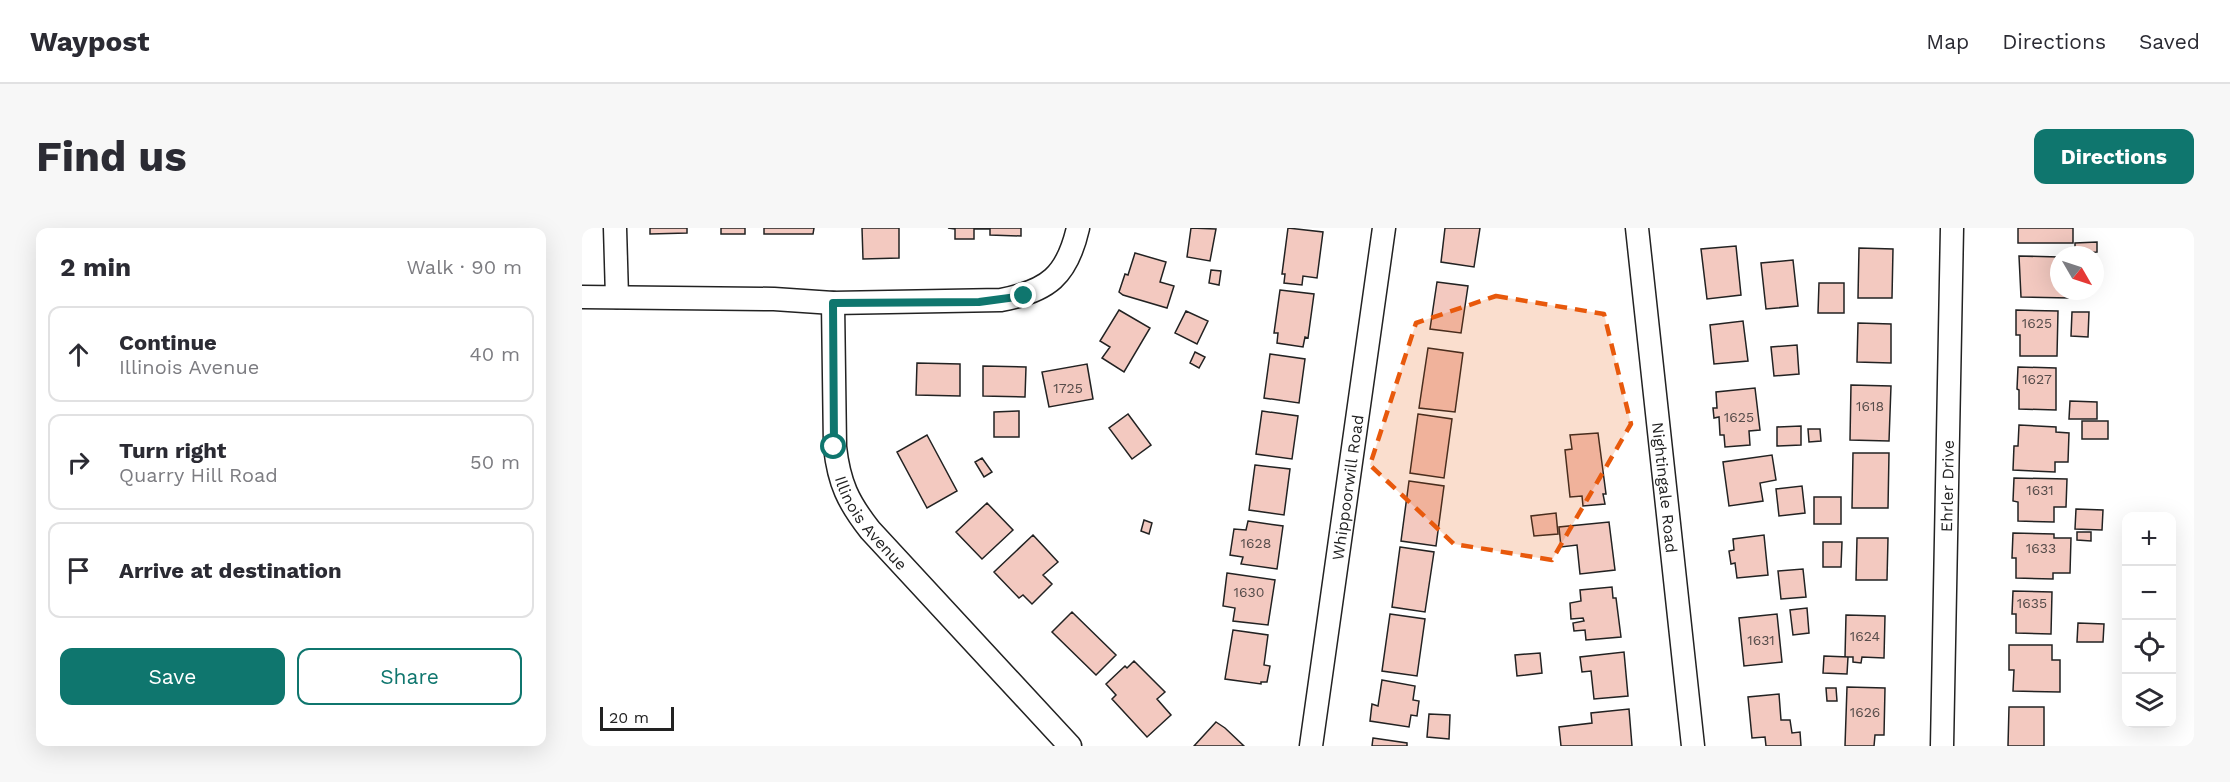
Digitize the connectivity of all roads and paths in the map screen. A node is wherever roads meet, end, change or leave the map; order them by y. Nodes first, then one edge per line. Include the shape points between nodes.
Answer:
1 (615, 228) edge
2 (1078, 228) edge
3 (1384, 228) edge
4 (1637, 228) edge
5 (1952, 228) edge
6 (582, 297) edge
7 (617, 297) junction
8 (833, 303) junction
9 (1070, 746) edge
10 (1311, 746) edge
11 (1693, 746) edge
12 (1942, 746) edge

1 - 7 street
2 - 8 street via 1072,252 1060,272 1046,285 1024,296 979,302
3 - 10 street, Whippoorwill Road
4 - 11 street, Nightingale Road
5 - 12 street, Ehrler Drive
6 - 7 street
7 - 8 street
8 - 9 street, Illinois Avenue via 834,447 837,470 854,509

